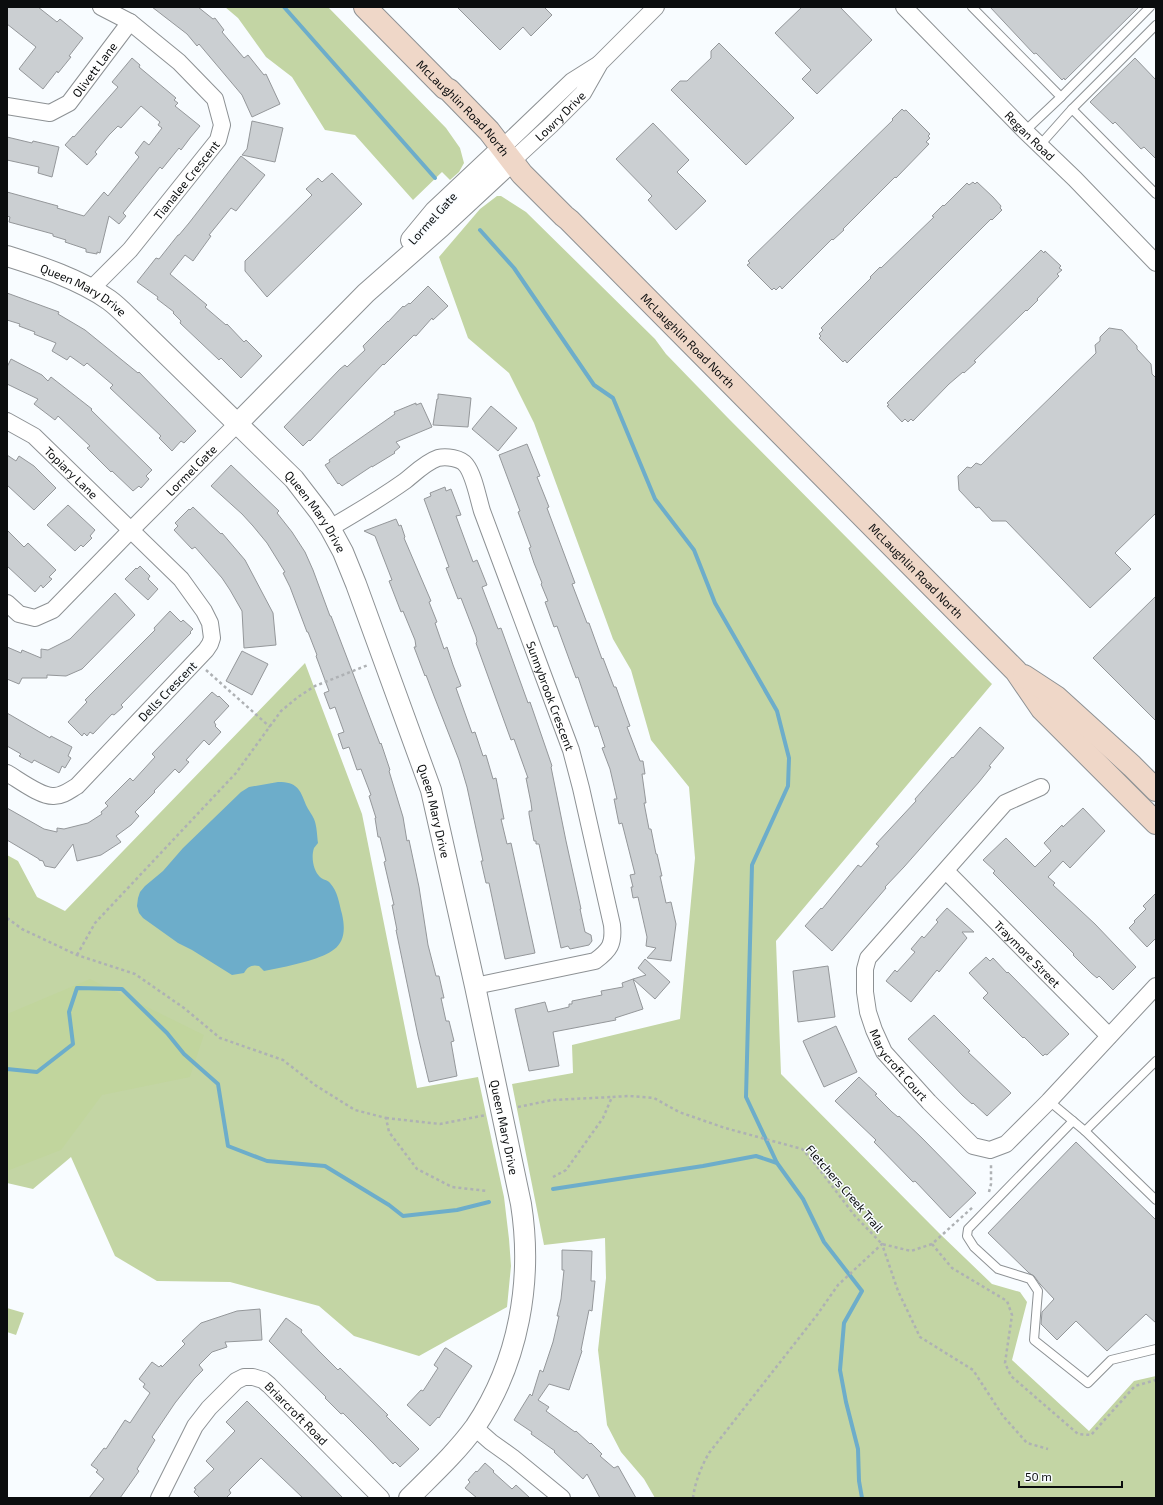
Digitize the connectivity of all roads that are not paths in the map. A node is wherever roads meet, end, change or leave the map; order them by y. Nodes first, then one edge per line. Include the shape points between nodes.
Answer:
1 (101, 7) edge
2 (365, 7) edge
3 (656, 7) edge
4 (904, 7) edge
5 (972, 7) edge
6 (1150, 7) edge
7 (130, 22) junction
8 (1156, 25) edge
9 (1060, 97) junction
10 (7, 106) edge
11 (1072, 110) junction
12 (1025, 131) junction
13 (1040, 145) junction
14 (507, 154) junction
15 (1156, 194) edge
16 (7, 256) edge
17 (1156, 263) edge
18 (91, 289) junction
19 (7, 422) edge
20 (238, 423) junction
21 (330, 528) junction
22 (130, 530) junction
23 (7, 603) edge
24 (1016, 671) junction
25 (7, 773) edge
26 (1041, 787) dead end
27 (1156, 790) edge
28 (1156, 823) edge
29 (946, 871) junction
30 (475, 986) junction
31 (1156, 986) edge
32 (1109, 1036) junction
33 (1156, 1061) edge
34 (1049, 1101) junction
35 (1073, 1121) junction
36 (1085, 1131) junction
37 (1156, 1200) edge
38 (1156, 1349) edge
39 (474, 1427) junction
40 (159, 1498) edge
41 (381, 1498) edge
42 (409, 1498) edge
43 (562, 1498) edge

1 - 7 street, Tianalee Crescent
2 - 14 main road, McLaughlin Road North via 484,126
3 - 14 street, Lowry Drive via 600,63 572,81
4 - 12 street, Regan Road
5 - 9 lane
6 - 9 lane
7 - 10 street, Olivett Lane via 69,103 50,113
7 - 18 street, Tianalee Crescent via 179,62 215,99 222,125 218,140 208,153 130,250
8 - 11 lane
9 - 12 lane
11 - 13 lane
11 - 15 lane
12 - 13 street, Regan Road
13 - 17 street, Regan Road
14 - 20 street, Lormel Gate via 435,211 366,293
14 - 24 main road, McLaughlin Road North via 522,174 553,206
16 - 18 street, Queen Mary Drive via 50,270
18 - 20 street, Queen Mary Drive via 128,317
19 - 22 street, Topiary Lane via 34,436
20 - 21 street, Queen Mary Drive via 294,479
20 - 22 street, Lormel Gate
21 - 30 street, Queen Mary Drive via 356,584 431,790
21 - 30 street, Sunnybrook Crescent via 431,461 448,458 458,459 466,464 573,757 612,925 611,946 595,961
22 - 23 street, Lormel Gate via 53,610 35,618 19,614
22 - 25 street, Dells Crescent via 181,579 204,611 212,630 210,644 76,786 66,793 46,795
24 - 27 main road, McLaughlin Road North via 1056,697
24 - 28 main road, McLaughlin Road North via 1042,709
26 - 29 street, Marycroft Court via 1005,802
29 - 32 street, Traymore Street
29 - 34 street, Marycroft Court via 868,958 865,969 865,992 874,1030 884,1052 973,1146 990,1150 1006,1144
30 - 39 street, Queen Mary Drive via 521,1204 526,1253 522,1304 515,1339 495,1389
31 - 32 street
32 - 34 street
33 - 36 lane
34 - 35 lane
35 - 36 lane
35 - 38 lane via 968,1229 967,1236 974,1247 998,1269 1030,1279 1038,1291 1034,1340 1088,1383 1111,1360
36 - 37 lane
39 - 42 street, Queen Mary Drive via 444,1463
39 - 43 street
40 - 41 street, Briarcroft Road via 195,1426 209,1408 236,1381 244,1377 253,1377 269,1385

